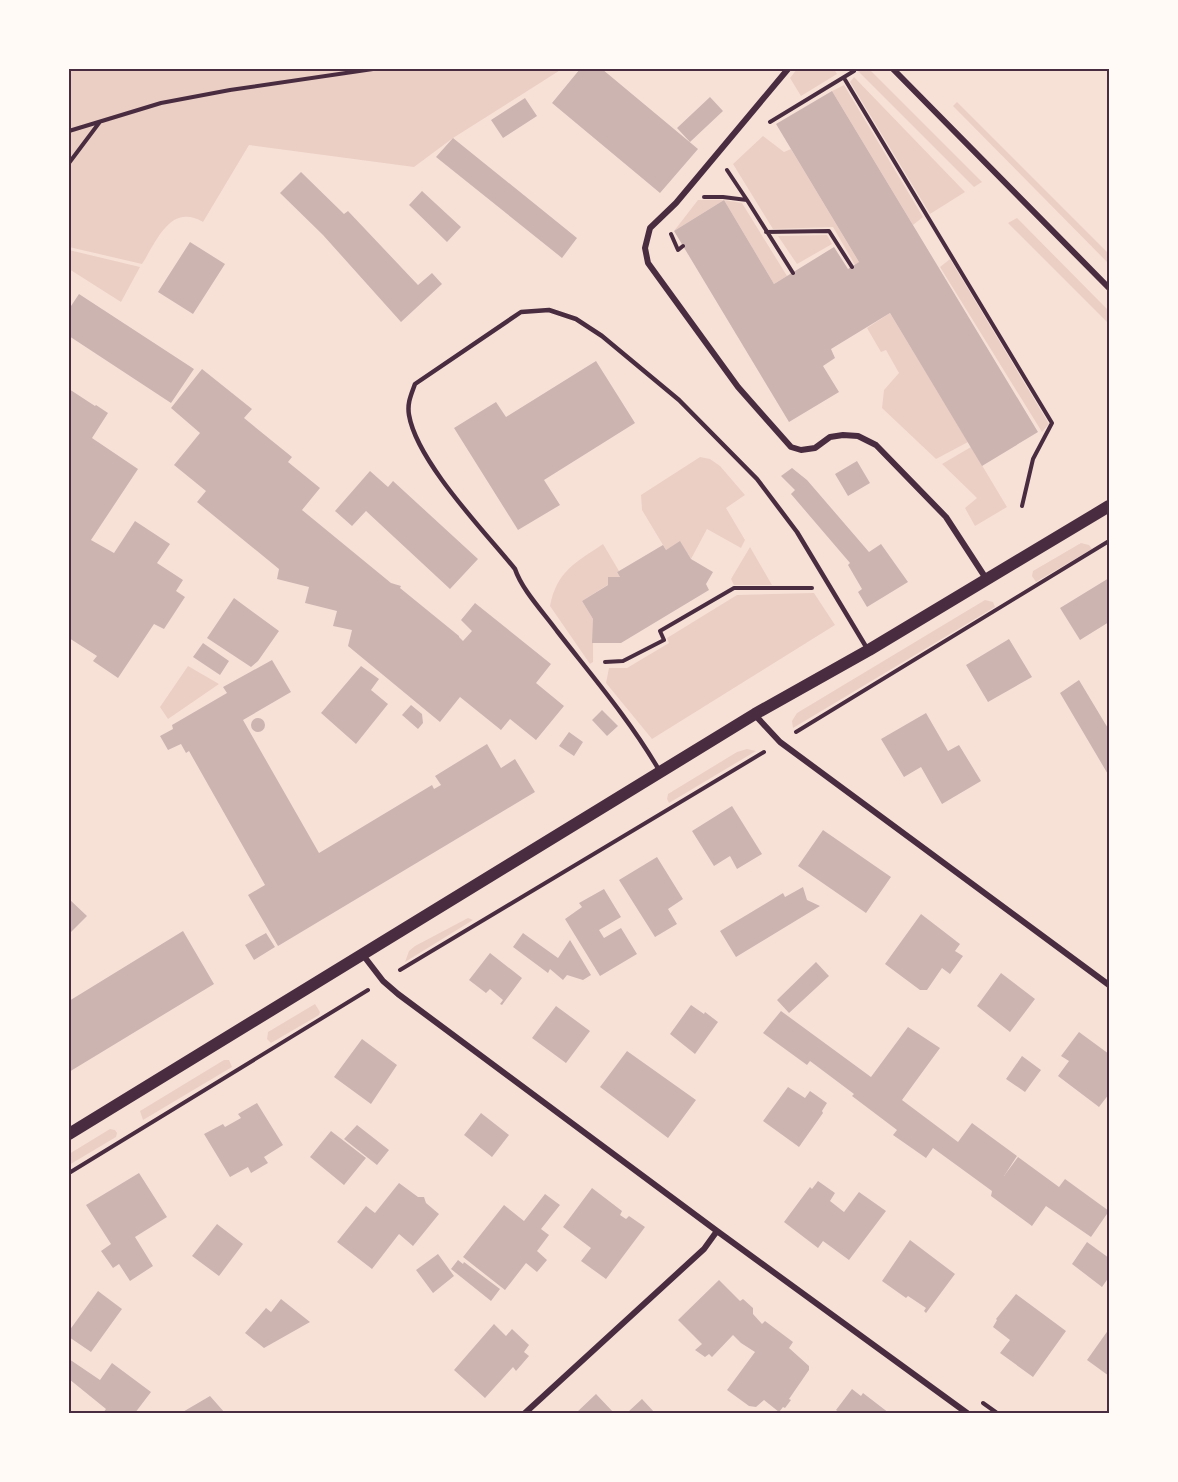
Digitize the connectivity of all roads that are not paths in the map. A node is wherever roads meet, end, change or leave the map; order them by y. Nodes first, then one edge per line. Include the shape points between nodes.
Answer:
1 (788, 69) edge
2 (898, 71) edge
3 (1109, 288) edge
4 (1109, 506) edge
5 (987, 580) junction
6 (869, 650) junction
7 (754, 714) junction
8 (660, 772) junction
9 (363, 954) junction
10 (1109, 985) edge
11 (69, 1134) edge
12 (717, 1232) junction
13 (525, 1413) edge
14 (967, 1413) edge

1 - 5 street via 650,228 645,248 648,263 738,387 791,447 815,448 830,437 843,435 858,436 876,445 946,517
2 - 3 street
4 - 5 main road
5 - 6 main road
6 - 7 main road
6 - 8 lane via 797,532 757,479 679,400 576,319 549,310 521,312 415,384 409,399 409,416 419,443 440,477 515,569 541,610 645,745
7 - 8 main road
7 - 10 street via 780,742
8 - 9 main road
9 - 11 main road
9 - 12 street via 383,981 408,1001
12 - 13 street
12 - 14 street

